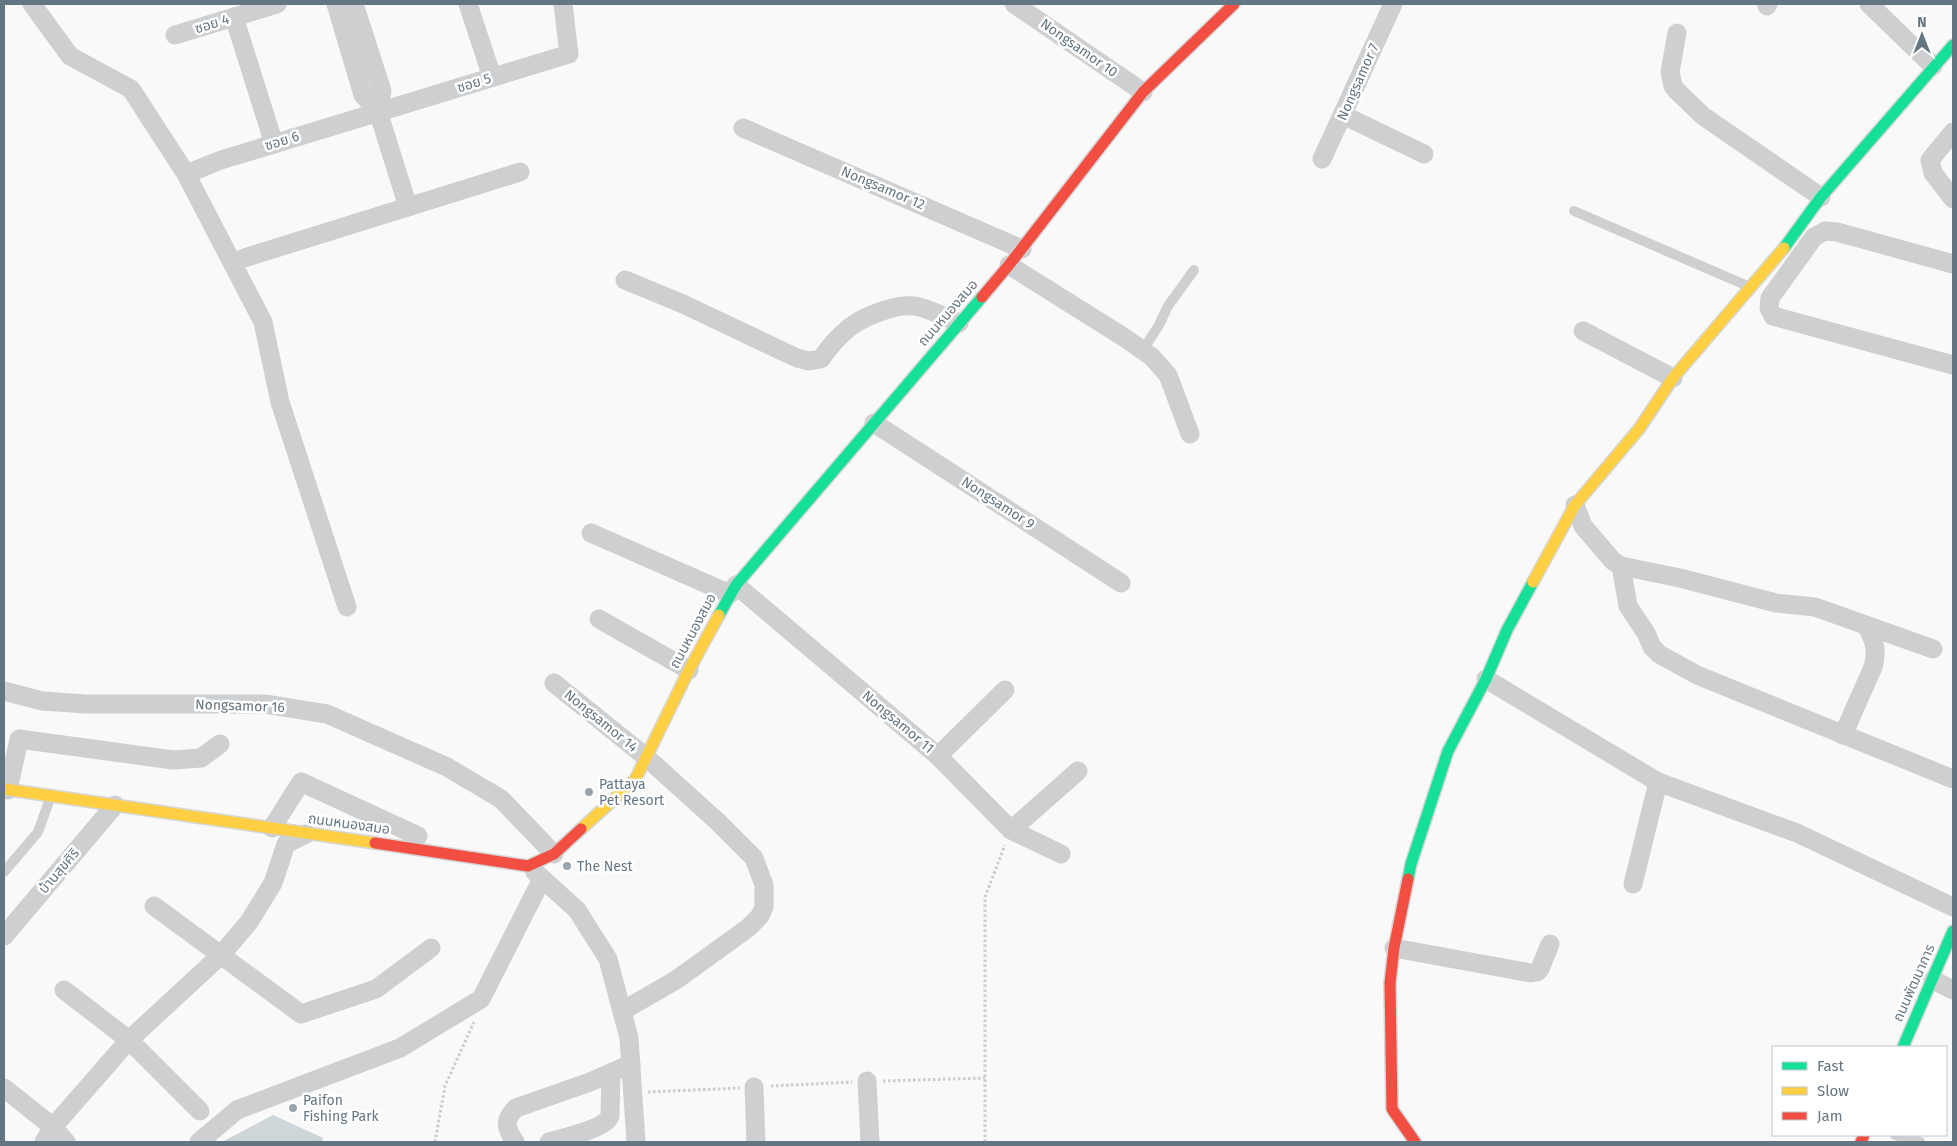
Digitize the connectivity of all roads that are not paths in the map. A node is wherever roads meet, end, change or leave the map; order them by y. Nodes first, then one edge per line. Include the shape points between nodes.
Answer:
1 (32, 4) edge
2 (277, 4) edge
3 (336, 4) edge
4 (354, 4) edge
5 (468, 4) edge
6 (563, 4) edge
7 (1014, 4) edge
8 (1234, 4) edge
9 (1393, 4) edge
10 (1869, 4) edge
11 (234, 17) junction
12 (1677, 33) dead end
13 (175, 35) dead end
14 (1953, 45) edge
15 (1933, 66) junction
16 (492, 77) junction
17 (1143, 92) junction
18 (378, 111) junction
19 (1343, 115) junction
20 (743, 128) dead end
21 (1953, 132) edge
22 (274, 144) junction
23 (1424, 154) dead end
24 (1322, 159) dead end
25 (520, 172) dead end
26 (186, 174) junction
27 (1821, 197) junction
28 (1953, 199) edge
29 (408, 207) junction
30 (1574, 211) dead end
31 (1022, 249) junction
32 (244, 258) dead end
33 (1953, 264) edge
34 (1009, 265) junction
35 (1194, 270) dead end
36 (625, 280) dead end
37 (1751, 287) junction
38 (959, 323) junction
39 (1583, 331) dead end
40 (1142, 350) junction
41 (1953, 365) edge
42 (1673, 378) junction
43 (874, 423) junction
44 (1190, 434) dead end
45 (1575, 505) junction
46 (591, 533) dead end
47 (1621, 566) junction
48 (1121, 583) dead end
49 (733, 590) junction
50 (347, 607) dead end
51 (599, 619) dead end
52 (1867, 626) junction
53 (1933, 649) dead end
54 (689, 670) junction
55 (1486, 679) junction
56 (554, 684) dead end
57 (1005, 690) dead end
58 (4, 691) edge
59 (1843, 735) junction
60 (220, 744) dead end
61 (938, 756) junction
62 (647, 758) junction
63 (1078, 771) dead end
64 (1953, 779) edge
65 (1658, 782) junction
66 (6, 789) edge
67 (51, 796) junction
68 (115, 805) junction
69 (272, 828) junction
70 (1011, 830) junction
71 (306, 834) junction
72 (418, 836) dead end
73 (554, 854) junction
74 (1061, 854) dead end
75 (528, 866) junction
76 (4, 872) edge
77 (542, 879) junction
78 (1633, 884) dead end
79 (154, 906) dead end
80 (1953, 906) edge
81 (1953, 931) edge
82 (4, 936) edge
83 (1550, 944) dead end
84 (431, 948) dead end
85 (1394, 948) junction
86 (220, 955) junction
87 (1933, 980) junction
88 (64, 990) dead end
89 (1953, 990) edge
90 (622, 1011) junction
91 (129, 1040) junction
92 (1903, 1046) edge
93 (631, 1064) junction
94 (612, 1073) junction
95 (867, 1081) road end
96 (754, 1087) road end
97 (4, 1088) edge
98 (200, 1111) dead end
99 (48, 1135) edge
100 (1899, 1136) edge
101 (66, 1142) edge
102 (199, 1142) edge
103 (515, 1142) edge
104 (549, 1142) edge
105 (636, 1142) edge
106 (756, 1142) edge
107 (870, 1142) edge
108 (1415, 1142) edge
109 (1920, 1142) edge

1 - 26 street via 70,56 131,89
2 - 11 street, ซอย 4
3 - 18 street via 364,95
4 - 18 street via 382,91
5 - 16 street
6 - 16 street, ซอย 5 via 569,54
7 - 17 street, Nongsamor 10
8 - 17 street, ถนนหนองสมอ
9 - 19 street, Nongsamor 7
10 - 15 street
11 - 13 street, ซอย 4
11 - 22 street
12 - 27 street via 1670,72 1672,86 1703,116
14 - 15 street
15 - 27 street
16 - 18 street, ซอย 5
17 - 31 street, ถนนหนองสมอ
18 - 22 street, ซอย 6
18 - 29 street
19 - 23 street
19 - 24 street, Nongsamor 7
20 - 31 street, Nongsamor 12
21 - 28 street via 1930,160 1933,173
22 - 26 street, ซอย 6
25 - 29 street
26 - 50 street via 263,322 280,402
27 - 37 street via 1790,241
29 - 32 street
30 - 37 lane
31 - 34 street, ถนนหนองสมอ
33 - 41 street via 1825,231 1814,237 1770,298 1769,308 1774,316
34 - 38 street, ถนนหนองสมอ
34 - 40 street
35 - 40 lane
36 - 38 street via 808,361 821,359 850,326 886,309 902,305 919,307
37 - 42 street
38 - 43 street, ถนนหนองสมอ
39 - 42 street
40 - 44 street via 1168,375
42 - 45 street via 1639,428
43 - 48 street, Nongsamor 9
43 - 49 street, ถนนหนองสมอ
45 - 47 street via 1583,526
45 - 55 street via 1507,630
46 - 49 street, Nongsamor 11
47 - 52 street via 1776,603 1816,607
47 - 59 street via 1628,606 1659,654 1697,675
49 - 54 street, ถนนหนองสมอ
49 - 61 street, Nongsamor 11
51 - 54 street
52 - 53 street
52 - 59 street via 1876,654
54 - 62 street, ถนนหนองสมอ
55 - 65 street
55 - 85 street via 1448,751 1411,864
56 - 62 street, Nongsamor 14
57 - 61 street
58 - 73 street, Nongsamor 16 via 42,701 265,704 327,714 447,767 501,800
59 - 64 street
60 - 66 street via 201,758 173,760 19,739
61 - 70 street, Nongsamor 11
62 - 73 street, ถนนหนองสมอ via 635,780
62 - 90 street, Nongsamor 14 via 754,858 764,884 764,907 748,928 676,980
63 - 70 street
65 - 78 street
65 - 80 street via 1797,833
66 - 67 street, ถนนหนองสมอ
67 - 68 street, ถนนหนองสมอ
67 - 76 lane via 38,832
68 - 69 street, ถนนหนองสมอ
68 - 82 street, บ้านสุขศิริ
69 - 71 street, ถนนหนองสมอ
69 - 72 street via 301,782
70 - 74 street, Nongsamor 11
71 - 75 street, ถนนหนองสมอ
71 - 86 street via 286,844 273,883 249,922
73 - 75 street, ถนนหนองสมอ
75 - 77 street
77 - 90 street via 577,910 608,959
77 - 102 street via 482,999 400,1048 237,1110
79 - 86 street
81 - 87 street, ถนนพัฒนาการ
83 - 85 street via 1540,969 1531,973
84 - 86 street via 376,989 301,1014
85 - 108 street via 1390,983 1392,1108
86 - 91 street
87 - 89 street
87 - 92 street, ถนนพัฒนาการ
88 - 91 street
90 - 93 street
91 - 98 street
91 - 99 street
93 - 94 street
93 - 105 street
94 - 103 street via 516,1108 508,1116 507,1123
94 - 104 street via 608,1120
95 - 107 street
96 - 106 street
97 - 99 street
99 - 101 street
100 - 109 lane

